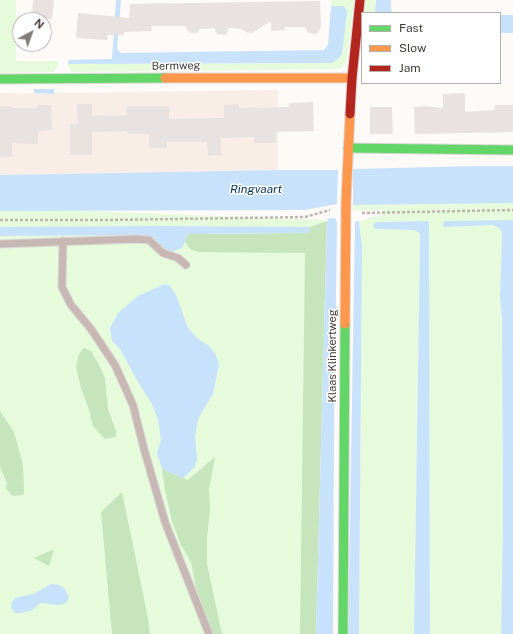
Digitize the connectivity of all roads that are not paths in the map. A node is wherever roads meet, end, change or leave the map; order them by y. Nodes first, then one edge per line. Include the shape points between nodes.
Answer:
1 (360, 0) edge
2 (352, 78) junction
3 (0, 79) edge
4 (348, 148) junction
5 (513, 150) edge
6 (63, 241) junction
7 (0, 244) edge
8 (186, 265) dead end
9 (209, 634) edge
10 (343, 634) edge

1 - 2 street, Klaas Klinkertweg
2 - 3 street, Bermweg
2 - 4 street, Klaas Klinkertweg
4 - 5 street
4 - 10 street, Klaas Klinkertweg
6 - 7 lane
6 - 8 lane via 149,240 163,252 178,258
6 - 9 lane via 62,287 71,304 115,365 133,405 165,522

